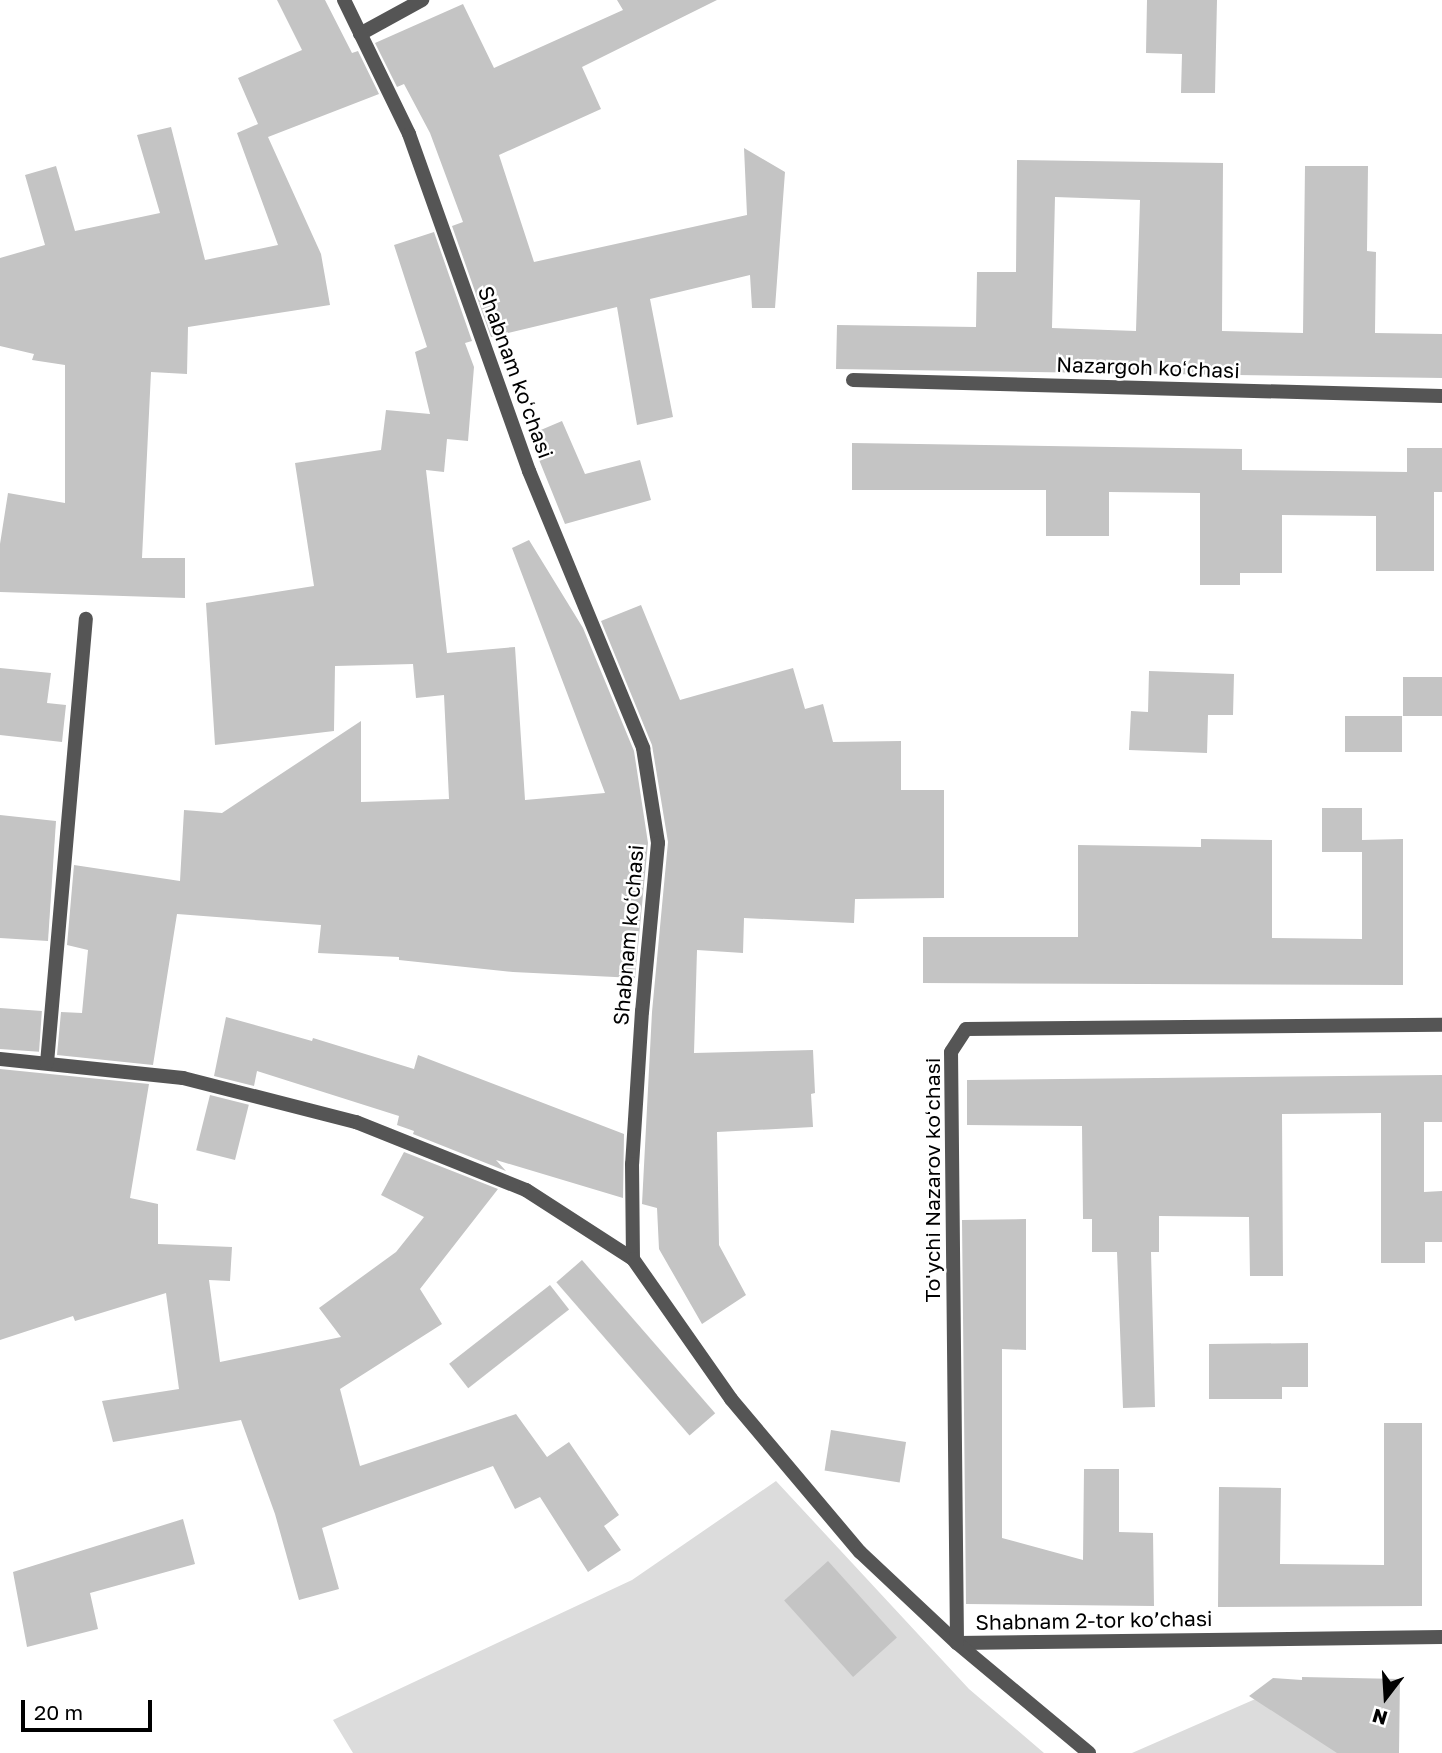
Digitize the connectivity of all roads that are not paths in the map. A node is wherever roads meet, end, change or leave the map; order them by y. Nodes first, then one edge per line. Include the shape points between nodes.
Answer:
1 (344, 0) edge
2 (422, 0) edge
3 (360, 34) junction
4 (853, 380) dead end
5 (1442, 396) edge
6 (86, 619) dead end
7 (1442, 1025) edge
8 (0, 1059) edge
9 (47, 1063) junction
10 (633, 1259) junction
11 (1442, 1637) edge
12 (957, 1643) junction
13 (1089, 1753) edge

1 - 3 street, Shabnam koʻchasi
2 - 3 street
3 - 10 street, Shabnam koʻchasi via 409,134 529,471 643,748 658,843 632,1164
4 - 5 street, Nazargoh koʻchasi
6 - 9 street
7 - 12 street, To'ychi Nazarov koʻchasi via 966,1029 951,1052
8 - 9 street
9 - 10 street via 183,1078 356,1122 526,1190
10 - 12 street, Shabnam 2-tor koʼchasi via 731,1398 860,1552
11 - 12 street, Shabnam 2-tor koʼchasi
12 - 13 street

